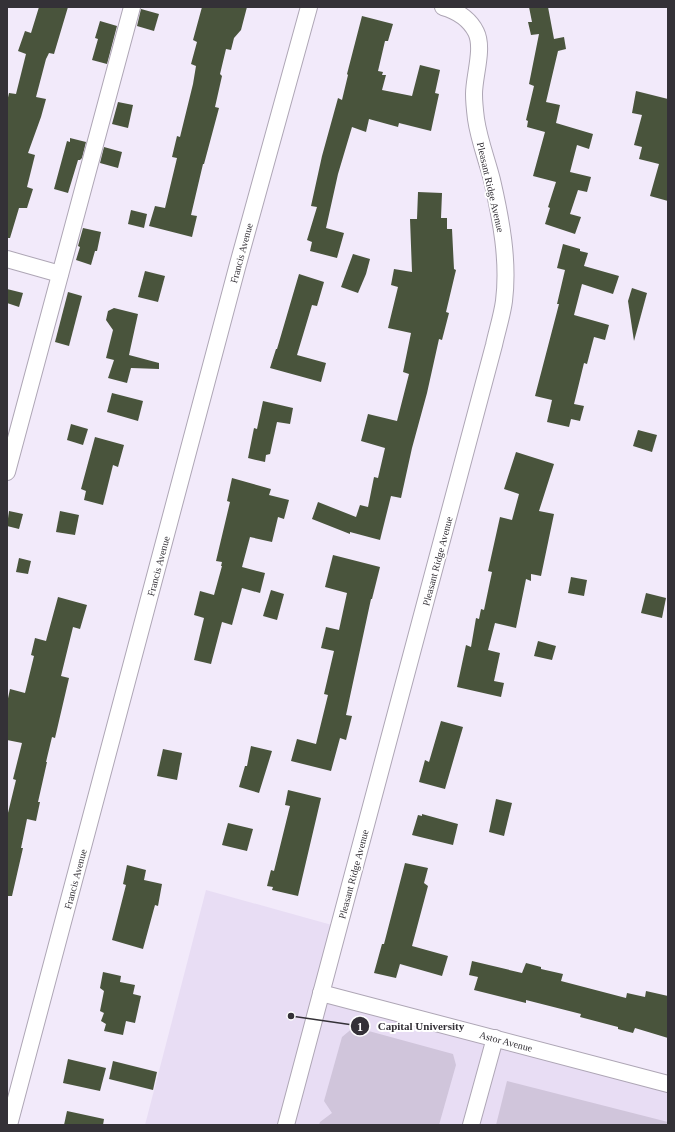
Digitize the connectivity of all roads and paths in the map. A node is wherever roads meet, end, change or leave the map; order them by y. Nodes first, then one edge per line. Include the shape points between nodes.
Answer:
1 (132, 7) edge
2 (308, 7) edge
3 (443, 7) edge
4 (7, 259) edge
5 (60, 274) junction
6 (7, 472) edge
7 (321, 993) junction
8 (495, 1038) junction
9 (668, 1084) edge
10 (9, 1125) edge
11 (286, 1125) edge
12 (471, 1125) edge

1 - 5 street
2 - 10 street, Francis Avenue
3 - 7 street, Pleasant Ridge Avenue via 464,16 476,31 479,41 474,94 476,119 501,222 505,262 504,300
4 - 5 street
5 - 6 street
7 - 8 street, Astor Avenue
7 - 11 street, Pleasant Ridge Avenue
8 - 9 street, Astor Avenue
8 - 12 street

